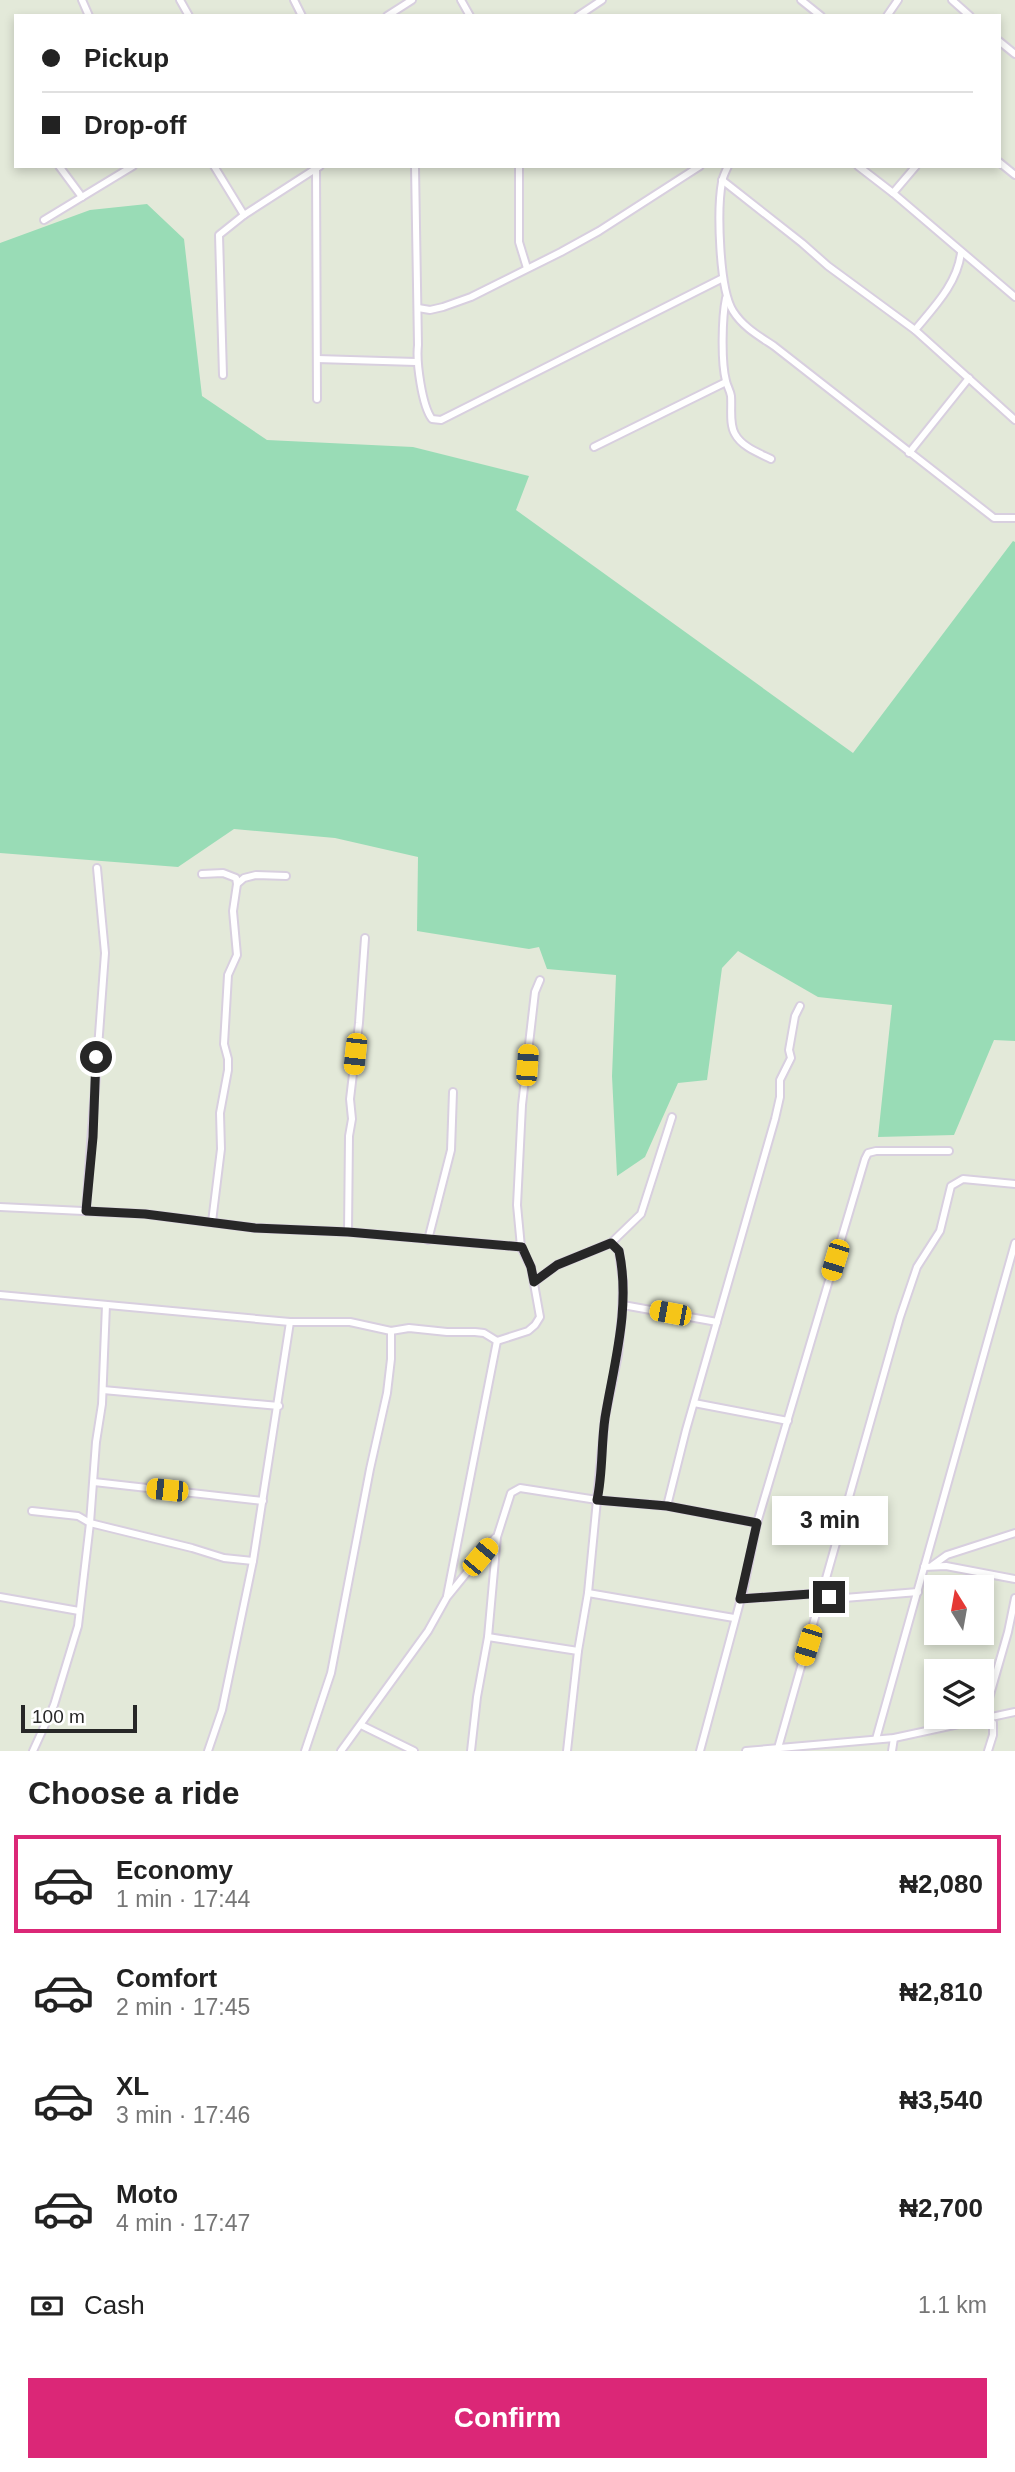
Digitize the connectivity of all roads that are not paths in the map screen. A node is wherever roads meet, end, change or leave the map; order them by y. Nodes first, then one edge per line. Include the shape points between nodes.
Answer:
1 (412, 0) edge
2 (602, 0) edge
3 (801, 0) edge
4 (953, 1) edge
5 (390, 14) edge
6 (581, 14) edge
7 (818, 14) edge
8 (968, 14) edge
9 (1001, 43) edge
10 (1015, 54) edge
11 (1001, 164) edge
12 (61, 168) edge
13 (130, 168) edge
14 (215, 168) edge
15 (316, 168) edge
16 (318, 168) edge
17 (415, 168) edge
18 (519, 168) edge
19 (697, 168) edge
20 (726, 168) edge
21 (861, 168) edge
22 (914, 168) edge
23 (1015, 175) edge
24 (722, 180) junction
25 (893, 193) junction
26 (82, 197) junction
27 (244, 215) junction
28 (44, 220) dead end
29 (961, 253) junction
30 (527, 268) junction
31 (723, 278) junction
32 (1015, 297) edge
33 (726, 298) junction
34 (418, 308) junction
35 (915, 330) junction
36 (317, 359) junction
37 (416, 362) junction
38 (223, 375) dead end
39 (969, 378) junction
40 (726, 382) junction
41 (317, 399) dead end
42 (1015, 420) edge
43 (594, 447) dead end
44 (909, 453) junction
45 (771, 459) dead end
46 (1015, 518) edge
47 (97, 868) dead end
48 (202, 874) dead end
49 (286, 876) dead end
50 (237, 884) junction
51 (365, 938) dead end
52 (540, 980) dead end
53 (800, 1006) dead end
54 (453, 1092) dead end
55 (672, 1117) dead end
56 (949, 1152) dead end
57 (1015, 1184) edge
58 (0, 1207) edge
59 (86, 1211) junction
60 (212, 1223) junction
61 (348, 1232) junction
62 (428, 1240) junction
63 (611, 1243) junction
64 (1015, 1243) edge
65 (522, 1247) junction
66 (1012, 1265) edge
67 (534, 1282) junction
68 (0, 1296) edge
69 (106, 1305) junction
70 (623, 1305) junction
71 (290, 1322) junction
72 (717, 1322) junction
73 (391, 1331) junction
74 (497, 1341) junction
75 (103, 1390) junction
76 (694, 1404) junction
77 (279, 1406) junction
78 (788, 1421) junction
79 (94, 1482) junction
80 (597, 1500) junction
81 (263, 1501) junction
82 (667, 1506) junction
83 (32, 1511) dead end
84 (90, 1523) junction
85 (757, 1523) junction
86 (1015, 1533) edge
87 (496, 1537) junction
88 (253, 1561) junction
89 (933, 1565) junction
90 (924, 1567) junction
91 (1015, 1579) edge
92 (918, 1592) junction
93 (588, 1593) junction
94 (824, 1593) junction
95 (0, 1597) edge
96 (447, 1597) junction
97 (1015, 1598) edge
98 (740, 1599) junction
99 (79, 1611) junction
100 (734, 1618) junction
101 (488, 1637) junction
102 (578, 1651) junction
103 (994, 1680) edge
104 (1015, 1712) edge
105 (994, 1717) edge
106 (361, 1725) junction
107 (936, 1729) edge
108 (994, 1729) edge
109 (894, 1738) junction
110 (876, 1739) junction
111 (778, 1748) junction
112 (791, 1748) edge
113 (33, 1751) edge
114 (208, 1751) edge
115 (305, 1751) edge
116 (341, 1751) edge
117 (414, 1751) edge
118 (471, 1751) edge
119 (567, 1751) edge
120 (700, 1751) edge
121 (746, 1751) edge
122 (892, 1751) edge
123 (988, 1751) edge

1 - 5 street
2 - 6 street
3 - 7 street
4 - 8 street
9 - 10 street
11 - 23 street
12 - 26 street
13 - 26 street
14 - 27 street
15 - 27 street
16 - 36 street
17 - 34 street
18 - 30 street via 519,242
19 - 30 street via 599,231
20 - 24 street
21 - 25 street
22 - 25 street
24 - 31 street
24 - 35 street
25 - 29 street
26 - 28 street
27 - 38 street via 219,235
29 - 32 street
29 - 35 street via 949,287
30 - 34 street via 471,297 430,310
31 - 33 street
31 - 37 street via 441,420 429,415
33 - 40 street
33 - 44 street via 747,328
34 - 37 street
35 - 39 street
36 - 37 street
36 - 41 street
39 - 42 street
39 - 44 street
40 - 43 street
40 - 45 street via 735,435
44 - 46 street via 994,518
47 - 59 street via 105,953
48 - 50 street via 231,875
49 - 50 street via 256,875
50 - 60 street via 233,911 237,955 228,975 224,1044 228,1070
51 - 61 street via 349,1099
52 - 65 street via 520,1136 517,1205
53 - 72 street via 789,1049 791,1058 780,1080 773,1128
54 - 62 street via 451,1150
55 - 63 street via 641,1214
56 - 78 street via 876,1151 864,1159
57 - 94 street via 963,1179 951,1186 940,1231 917,1267 900,1317
58 - 59 street
59 - 60 street
60 - 61 street
61 - 62 street
62 - 65 street
63 - 67 street via 557,1265
63 - 70 street via 619,1251
64 - 66 street
65 - 67 street
66 - 90 street
67 - 74 street via 540,1317 535,1325
68 - 69 street
69 - 71 street
69 - 75 street
70 - 72 street
70 - 80 street
71 - 73 street via 349,1321
71 - 77 street
72 - 76 street
73 - 74 street via 475,1332
73 - 115 street via 387,1393 331,1673
74 - 96 street
75 - 77 street
75 - 79 street
76 - 78 street
76 - 82 street
77 - 81 street
78 - 85 street
79 - 81 street
79 - 84 street
80 - 82 street
80 - 87 street via 514,1490
80 - 93 street
81 - 88 street
82 - 85 street
83 - 84 street via 78,1516
84 - 88 street via 223,1558
84 - 99 street
85 - 98 street
86 - 89 street via 947,1555
87 - 96 street
87 - 101 street
88 - 114 street via 222,1710
89 - 90 street
89 - 91 street
90 - 92 street
92 - 94 street via 832,1599
92 - 110 street
93 - 100 street
93 - 102 street
94 - 98 street
94 - 111 street
95 - 99 street
96 - 106 street
97 - 103 street
98 - 100 street
99 - 113 street via 54,1705
100 - 120 street
101 - 102 street
101 - 118 street
102 - 119 street
104 - 105 street
106 - 116 street
106 - 117 street
107 - 109 street
108 - 123 street
109 - 110 street
109 - 122 street
110 - 112 street
111 - 112 street
111 - 121 street

